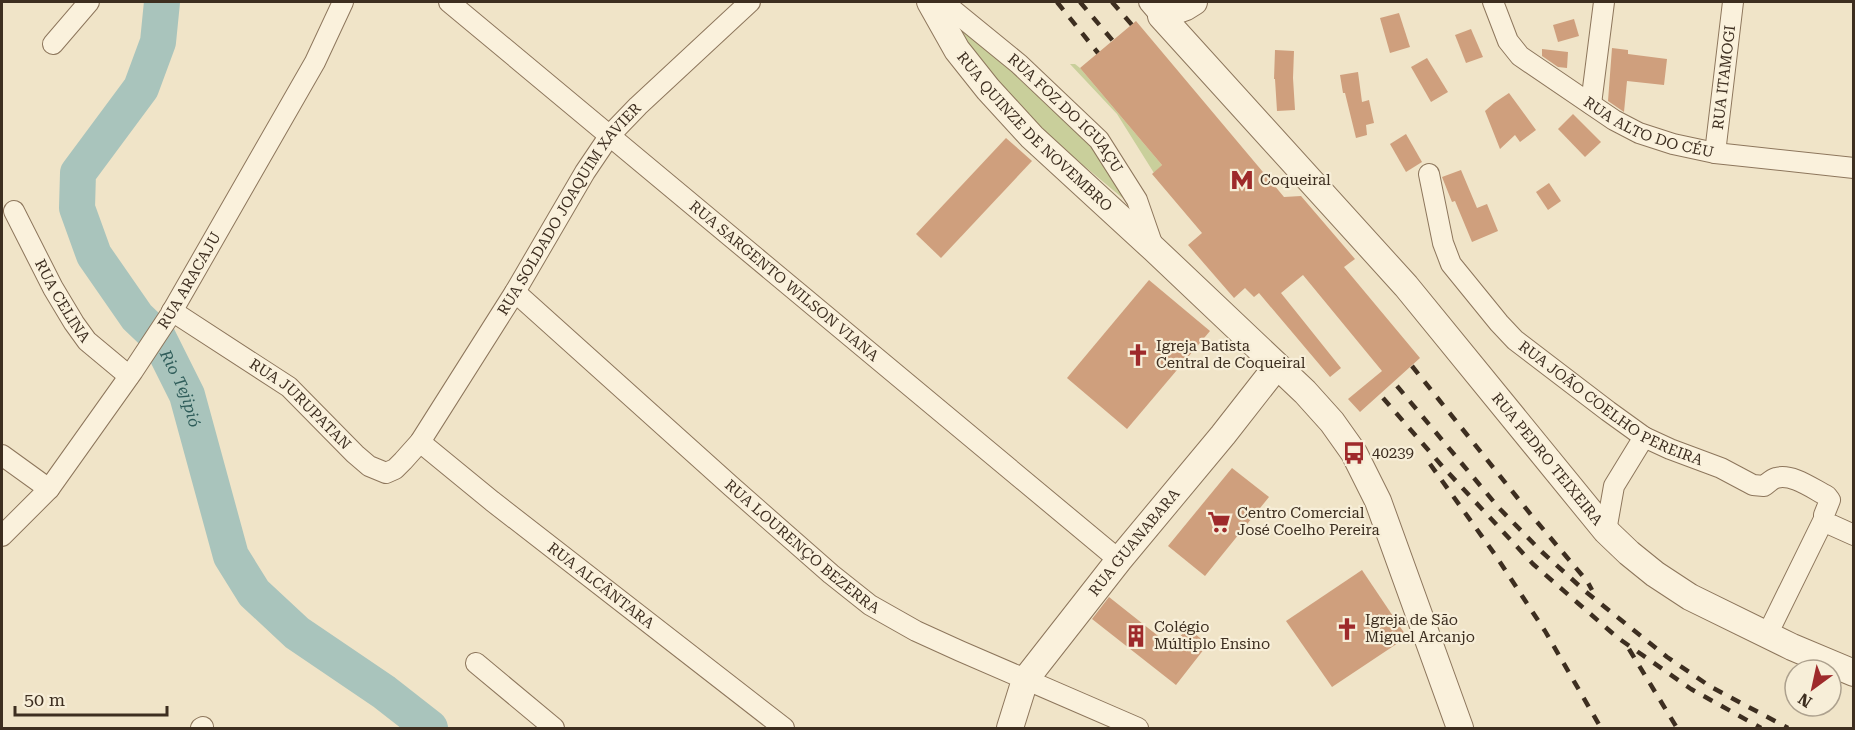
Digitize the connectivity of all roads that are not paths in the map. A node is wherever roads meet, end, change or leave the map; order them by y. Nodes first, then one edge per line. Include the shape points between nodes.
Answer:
1 (89, 2) edge
2 (343, 2) edge
3 (449, 2) edge
4 (750, 2) edge
5 (930, 2) edge
6 (943, 2) edge
7 (1194, 2) edge
8 (1493, 2) edge
9 (1604, 2) edge
10 (1733, 2) edge
11 (1155, 9) edge
12 (53, 44) dead end
13 (1591, 104) junction
14 (610, 135) junction
15 (1715, 153) junction
16 (1854, 168) edge
17 (1429, 174) dead end
18 (14, 210) dead end
19 (1154, 249) junction
20 (515, 292) junction
21 (171, 313) junction
22 (1277, 366) junction
23 (131, 374) junction
24 (1644, 437) junction
25 (420, 442) junction
26 (2, 455) edge
27 (49, 489) junction
28 (1824, 519) junction
29 (1606, 531) junction
30 (1854, 535) edge
31 (2, 536) edge
32 (1119, 560) junction
33 (1767, 635) junction
34 (476, 663) dead end
35 (1854, 673) edge
36 (1025, 680) junction
37 (554, 729) edge
38 (784, 729) edge
39 (1010, 729) edge
40 (1138, 729) edge
41 (1460, 729) edge

1 - 12 street
2 - 21 street, RUA ARACAJU via 315,62
3 - 14 street, RUA SARGENTO WILSON VIANA
4 - 14 street, RUA SOLDADO JOAQUIM XAVIER
5 - 19 street, RUA QUINZE DE NOVEMBRO via 957,50 1032,137
6 - 19 street, RUA FOZ DO IGUAÇU via 1019,64 1099,140 1137,201
7 - 11 street via 1186,7
8 - 13 street, RUA ALTO DO CÉU via 1508,41 1520,56
9 - 13 street
10 - 15 street, RUA ITAMOGI
11 - 29 street, RUA PEDRO TEIXEIRA via 1365,239
13 - 15 street, RUA ALTO DO CÉU via 1639,133
14 - 20 street, RUA SOLDADO JOAQUIM XAVIER
14 - 32 street, RUA SARGENTO WILSON VIANA
15 - 16 street, RUA ALTO DO CÉU
17 - 24 street, RUA JOÃO COELHO PEREIRA via 1451,264 1477,296 1515,340
18 - 23 street, RUA CELINA via 53,288 87,341
19 - 22 street, RUA QUINZE DE NOVEMBRO
20 - 25 street, RUA SOLDADO JOAQUIM XAVIER
20 - 36 street, RUA LOURENÇO BEZERRA via 732,488 870,605 915,631
21 - 23 street, RUA ARACAJU
21 - 25 street, RUA JURUPATAN via 289,387 355,454 377,470 386,473 395,469
22 - 32 street, RUA GUANABARA
22 - 41 street, RUA QUINZE DE NOVEMBRO via 1305,392 1354,453 1377,501
23 - 27 street, RUA ARACAJU
24 - 28 street, RUA JOÃO COELHO PEREIRA via 1753,485 1764,486 1778,477 1792,479 1829,498
24 - 29 street via 1614,486
25 - 38 street, RUA ALCÂNTARA
26 - 27 street
27 - 31 street, RUA ARACAJU
28 - 30 street
28 - 33 street
29 - 33 street, RUA PEDRO TEIXEIRA via 1629,554 1690,597
32 - 36 street, RUA GUANABARA
33 - 35 street, RUA PEDRO TEIXEIRA
34 - 37 street
36 - 39 street, RUA GUANABARA
36 - 40 street, RUA LOURENÇO BEZERRA

